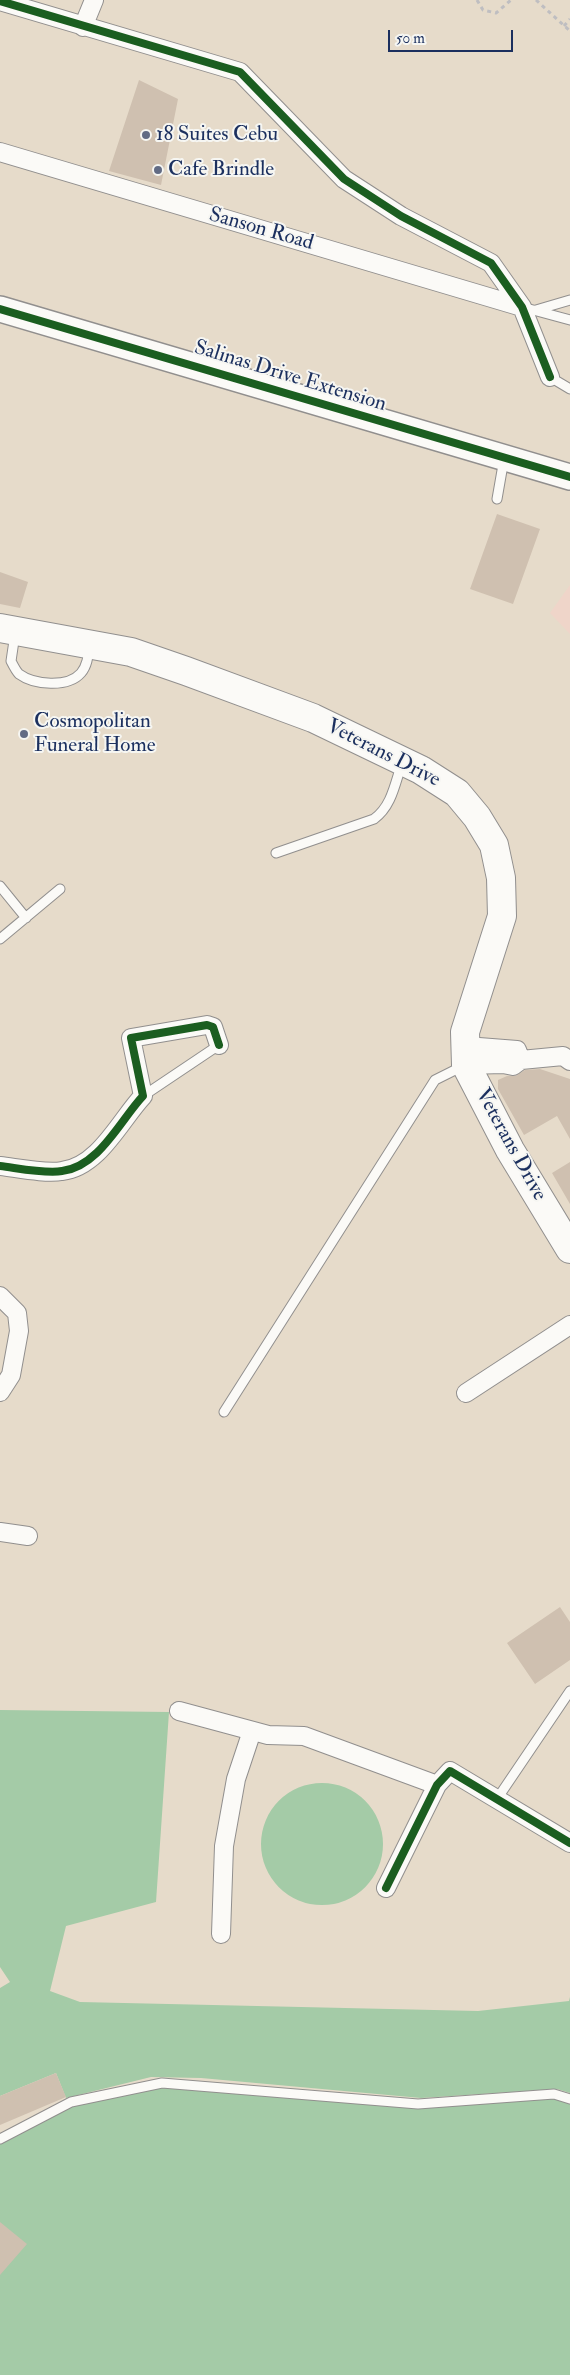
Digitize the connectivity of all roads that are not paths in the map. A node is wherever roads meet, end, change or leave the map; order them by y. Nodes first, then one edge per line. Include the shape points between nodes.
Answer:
1 (94, 0) edge
2 (0, 1) edge
3 (83, 27) junction
4 (0, 152) edge
5 (570, 300) edge
6 (529, 308) junction
7 (0, 309) edge
8 (570, 320) edge
9 (550, 377) joint
10 (570, 389) edge
11 (504, 459) junction
12 (570, 477) edge
13 (497, 499) dead end
14 (6, 631) edge
15 (90, 645) junction
16 (402, 761) junction
17 (276, 853) dead end
18 (0, 886) edge
19 (60, 889) dead end
20 (26, 918) junction
21 (0, 939) edge
22 (219, 1045) joint
23 (466, 1055) junction
24 (570, 1062) edge
25 (143, 1096) junction
26 (0, 1166) edge
27 (570, 1249) edge
28 (0, 1296) edge
29 (570, 1326) edge
30 (0, 1392) edge
31 (466, 1393) dead end
32 (224, 1412) dead end
33 (0, 1532) edge
34 (28, 1536) dead end
35 (570, 1691) edge
36 (178, 1711) dead end
37 (252, 1730) junction
38 (437, 1785) junction
39 (498, 1799) junction
40 (570, 1844) edge
41 (386, 1888) dead end
42 (221, 1934) dead end
43 (570, 2098) edge
44 (0, 2139) edge

1 - 3 street
2 - 3 street
3 - 6 street via 240,72 344,180 401,216 491,263
4 - 6 street, Sanson Road
5 - 6 lane
6 - 8 lane
6 - 9 street
7 - 11 street, Salinas Drive Extension
9 - 10 lane
11 - 12 street, Salinas Drive Extension
11 - 13 lane
14 - 15 main road, Veterans Drive
14 - 15 lane via 10,661 19,674 37,683 58,684 80,675
15 - 16 main road, Veterans Drive via 130,652 295,712
16 - 17 lane via 381,814
16 - 23 main road, Veterans Drive via 457,794 477,817 494,845 501,878 502,916 465,1032
18 - 20 lane
19 - 20 lane
20 - 21 lane
22 - 25 lane
22 - 25 street via 213,1027 207,1025 131,1038
23 - 24 street via 517,1050 521,1060 563,1056
23 - 27 main road, Veterans Drive via 510,1150
23 - 32 lane via 435,1080
25 - 26 street via 104,1147 82,1163 63,1172
28 - 30 street via 17,1313 19,1331 11,1375
29 - 31 street
33 - 34 street
35 - 39 lane
36 - 37 street
37 - 38 street via 268,1735 304,1736
37 - 42 street via 236,1779 224,1846
38 - 39 street via 450,1770
38 - 41 street
39 - 40 street
43 - 44 lane via 554,2094 418,2104 162,2083 71,2102

